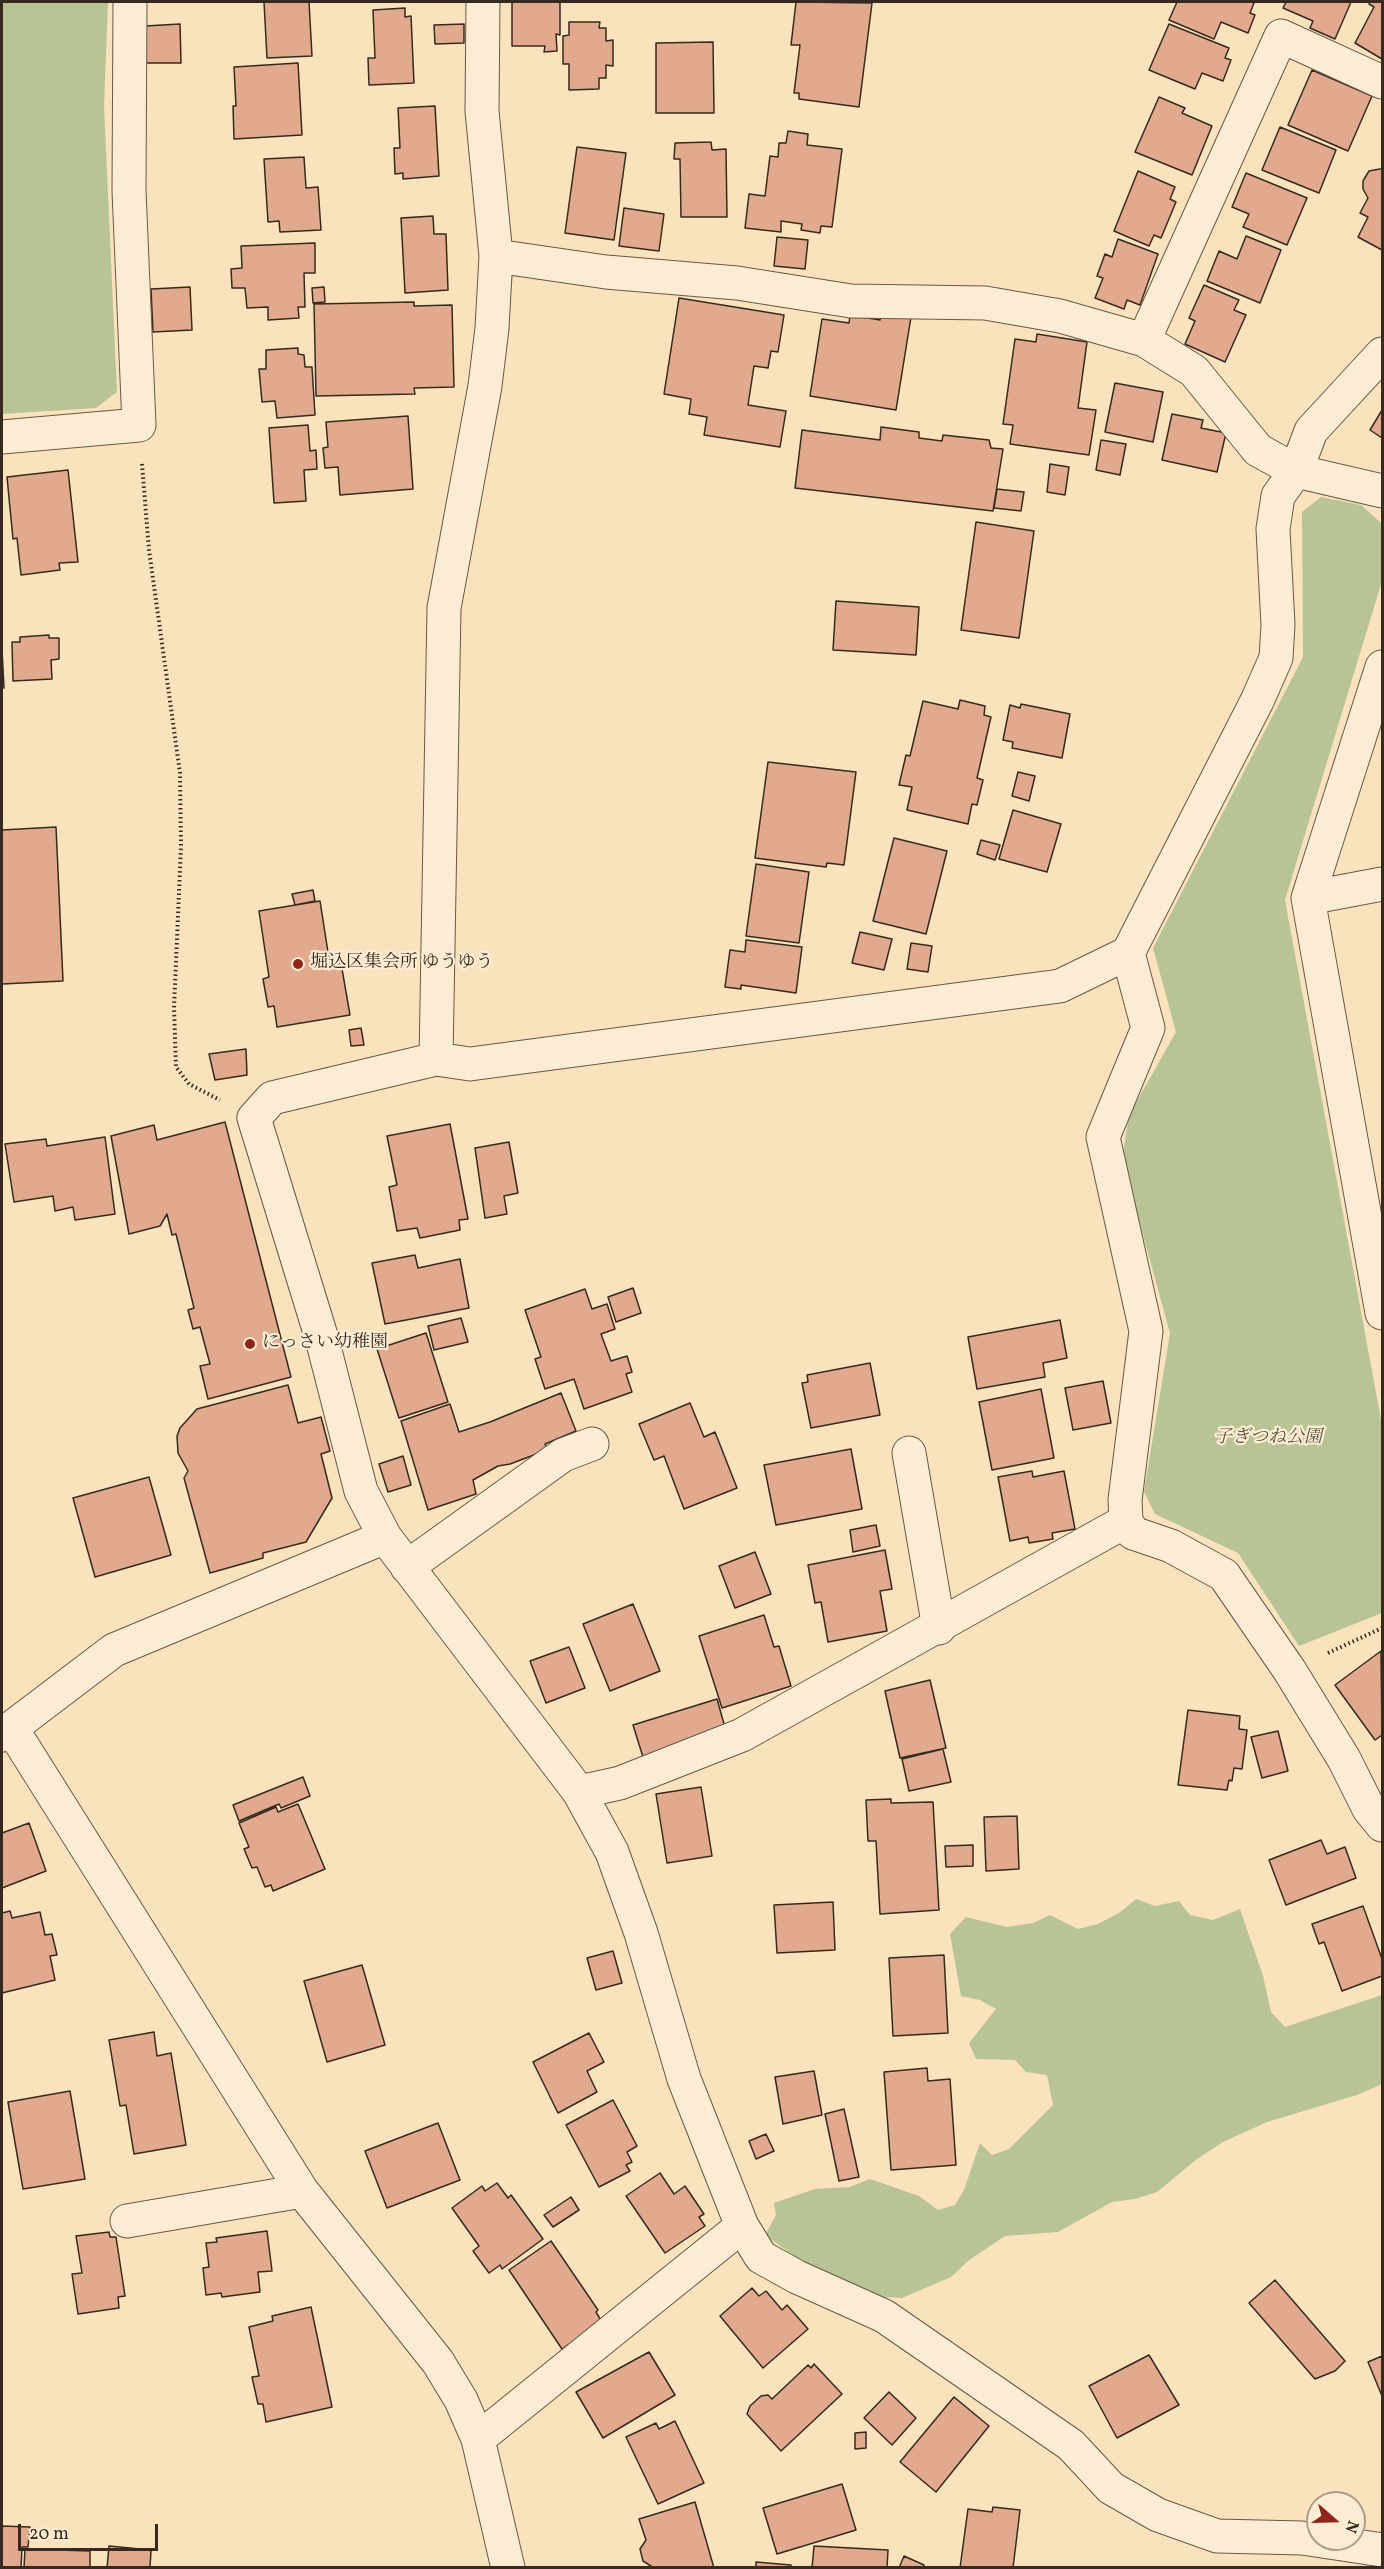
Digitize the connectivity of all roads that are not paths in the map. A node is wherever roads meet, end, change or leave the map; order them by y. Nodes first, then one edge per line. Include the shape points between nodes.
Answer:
1 (130, 2) edge
2 (483, 2) edge
3 (1383, 82) edge
4 (496, 256) junction
5 (1144, 340) junction
6 (1383, 354) edge
7 (2, 436) edge
8 (1296, 471) junction
9 (1383, 491) edge
10 (1383, 667) edge
11 (1383, 884) edge
12 (1308, 898) junction
13 (1128, 953) junction
14 (436, 1059) junction
15 (1381, 1303) edge
16 (592, 1444) dead end
17 (909, 1453) dead end
18 (1126, 1521) junction
19 (385, 1537) junction
20 (407, 1567) junction
21 (939, 1628) junction
22 (7, 1732) edge
23 (579, 1792) junction
24 (1383, 1825) edge
25 (302, 2191) junction
26 (127, 2221) dead end
27 (742, 2226) junction
28 (478, 2439) junction
29 (1383, 2550) edge
30 (508, 2568) edge

1 - 7 street via 129,191 139,425
2 - 4 street via 482,111
3 - 5 street via 1281,36
4 - 5 street via 606,272 737,283 851,301 985,303 1060,316
4 - 14 street via 485,386 444,608
5 - 8 street via 1194,371 1258,450
6 - 8 street via 1311,431
8 - 9 street
8 - 13 street via 1278,496 1273,529 1276,658
10 - 12 street
11 - 12 street
12 - 15 street
13 - 14 street via 1060,986 471,1064
13 - 18 street via 1148,1028 1103,1137 1146,1331 1126,1491
14 - 19 street via 272,1098 254,1118 322,1339 361,1491
16 - 20 street via 563,1455
17 - 21 street
18 - 21 street
18 - 24 street via 1133,1533 1171,1546 1224,1575 1290,1671 1344,1759 1369,1809
19 - 20 street
19 - 22 street via 114,1650
20 - 23 street
21 - 23 street via 742,1735 620,1783
22 - 25 street
23 - 27 street via 612,1852 641,1933 684,2079
25 - 26 street
25 - 28 street via 438,2362
27 - 28 street
27 - 29 street via 761,2257 884,2316 1071,2445 1111,2488 1158,2515 1217,2536 1302,2538
28 - 30 street

